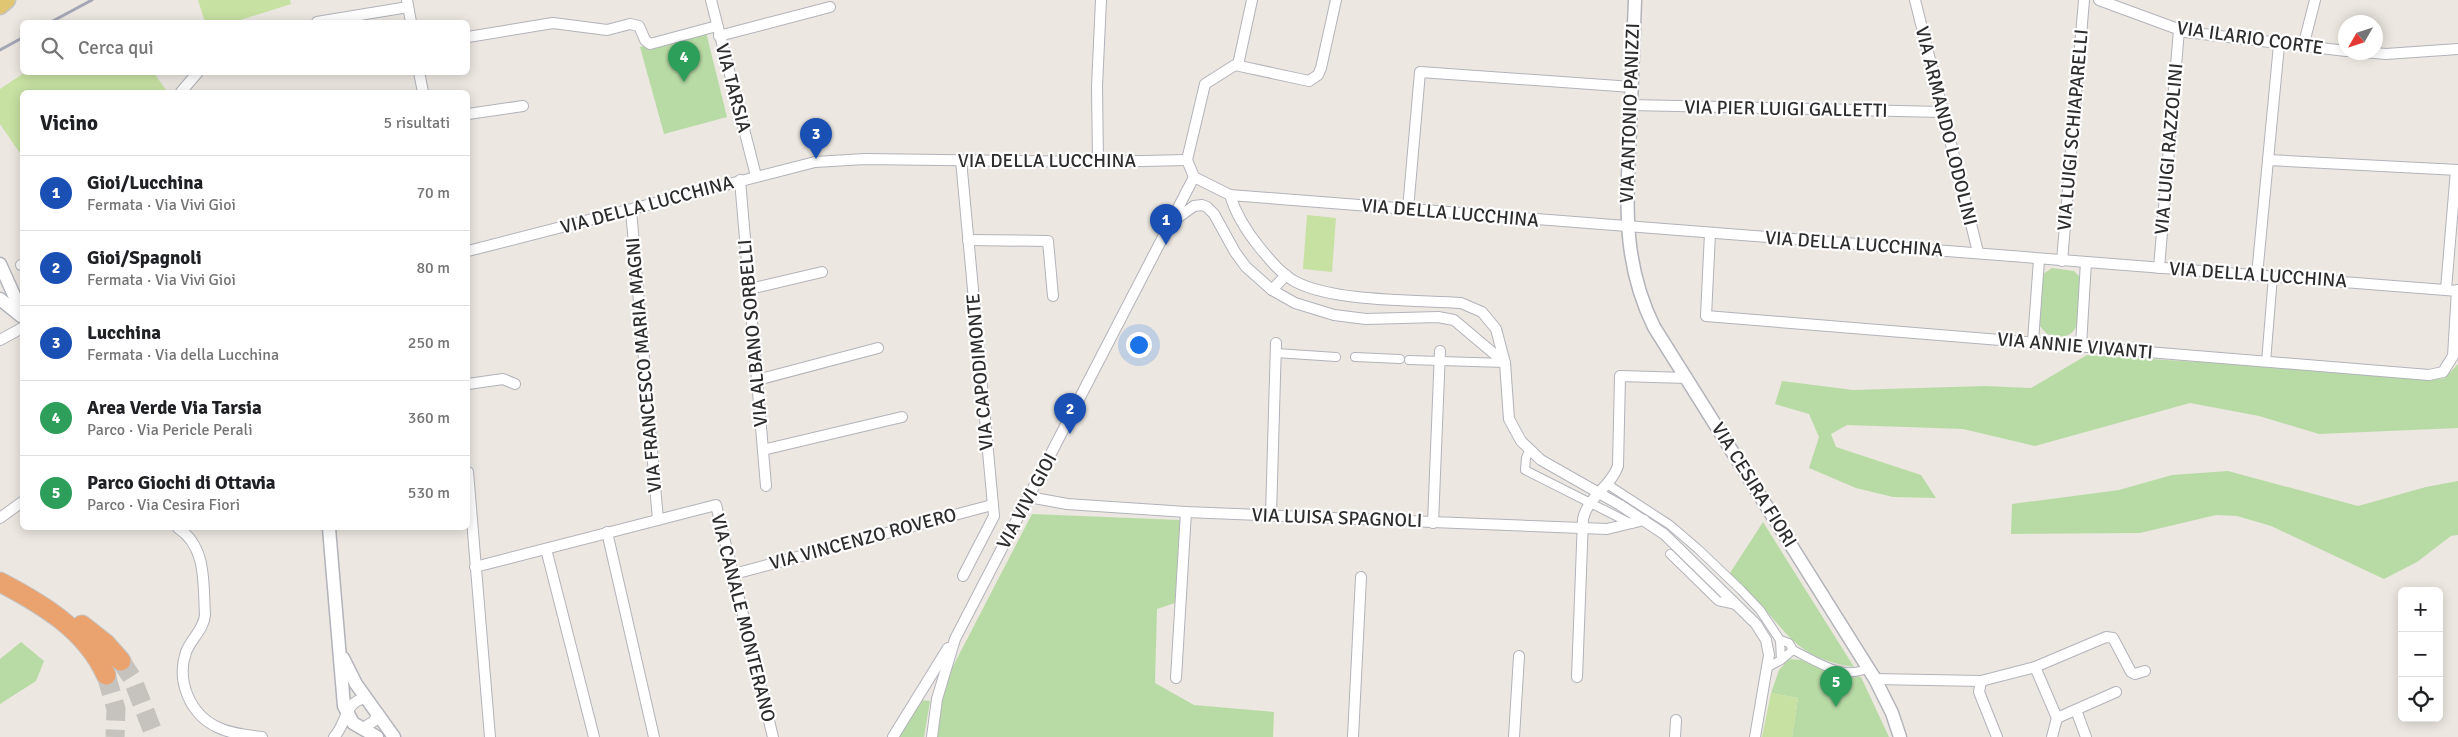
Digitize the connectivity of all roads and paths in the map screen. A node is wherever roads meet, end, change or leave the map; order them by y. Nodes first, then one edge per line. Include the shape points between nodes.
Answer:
1 (7, 0) edge
2 (711, 0) edge
3 (1101, 0) edge
4 (1252, 0) edge
5 (1336, 0) edge
6 (1635, 0) edge
7 (1915, 0) edge
8 (2084, 0) edge
9 (2099, 0) edge
10 (2315, 0) edge
11 (408, 4) edge
12 (0, 6) edge
13 (830, 7) dead end
14 (327, 20) edge
15 (411, 20) edge
16 (2178, 30) junction
17 (718, 31) junction
18 (470, 37) edge
19 (2279, 44) junction
20 (2303, 47) junction
21 (2458, 49) edge
22 (2338, 50) edge
23 (2383, 54) edge
24 (1238, 65) junction
25 (195, 75) edge
26 (420, 75) edge
27 (1632, 87) junction
28 (182, 90) edge
29 (423, 90) edge
30 (1631, 105) junction
31 (523, 106) dead end
32 (1942, 112) junction
33 (470, 114) edge
34 (961, 160) junction
35 (1188, 160) junction
36 (2268, 160) junction
37 (1098, 162) junction
38 (2457, 170) edge
39 (756, 176) junction
40 (1194, 177) junction
41 (740, 180) junction
42 (1230, 195) junction
43 (1408, 209) junction
44 (631, 210) junction
45 (1170, 223) junction
46 (1627, 226) junction
47 (1710, 233) junction
48 (968, 240) junction
49 (470, 250) edge
50 (1978, 252) junction
51 (2039, 260) junction
52 (2062, 261) junction
53 (2086, 262) junction
54 (0, 264) edge
55 (2159, 268) junction
56 (822, 272) dead end
57 (1286, 275) junction
58 (2257, 275) junction
59 (2273, 276) junction
60 (750, 289) junction
61 (1272, 290) junction
62 (2454, 290) edge
63 (1053, 296) dead end
64 (0, 299) edge
65 (20, 310) edge
66 (20, 314) edge
67 (20, 329) edge
68 (0, 340) edge
69 (2033, 342) junction
70 (2081, 345) junction
71 (878, 348) dead end
72 (1276, 348) joint
73 (1439, 356) junction
74 (1336, 357) dead end
75 (1355, 357) dead end
76 (1400, 359) dead end
77 (1409, 360) dead end
78 (2266, 362) junction
79 (1505, 363) junction
80 (1686, 378) junction
81 (757, 380) junction
82 (470, 384) edge
83 (515, 384) dead end
84 (902, 417) dead end
85 (763, 450) junction
86 (1530, 451) junction
87 (1607, 484) junction
88 (766, 486) dead end
89 (1598, 492) junction
90 (1029, 497) junction
91 (470, 499) edge
92 (20, 503) edge
93 (1590, 503) junction
94 (992, 505) junction
95 (1186, 512) junction
96 (1271, 515) junction
97 (0, 518) edge
98 (658, 520) junction
99 (1644, 520) junction
100 (1432, 522) junction
101 (1632, 524) junction
102 (1582, 528) junction
103 (180, 530) edge
104 (329, 530) edge
105 (607, 532) junction
106 (546, 549) junction
107 (1670, 554) dead end
108 (475, 567) junction
109 (734, 574) junction
110 (963, 576) dead end
111 (1361, 577) dead end
112 (0, 582) edge
113 (35, 601) junction
114 (1738, 605) junction
115 (955, 639) junction
116 (1780, 640) junction
117 (1793, 650) junction
118 (341, 654) junction
119 (1519, 656) dead end
120 (1781, 660) junction
121 (121, 661) tunnel mouth
122 (1768, 667) junction
123 (2035, 667) junction
124 (1868, 668) junction
125 (2145, 671) dead end
126 (106, 675) tunnel mouth
127 (1176, 678) dead end
128 (1577, 678) dead end
129 (1875, 679) junction
130 (1981, 681) junction
131 (2116, 692) dead end
132 (366, 698) junction
133 (2076, 710) junction
134 (346, 712) junction
135 (378, 713) junction
136 (2057, 718) junction
137 (1676, 720) dead end
138 (362, 728) junction
139 (262, 737) edge
140 (334, 737) edge
141 (377, 737) edge
142 (394, 737) edge
143 (490, 737) edge
144 (594, 737) edge
145 (654, 737) edge
146 (773, 737) edge
147 (893, 737) edge
148 (932, 737) edge
149 (1353, 737) edge
150 (1514, 737) edge
151 (1675, 737) edge
152 (1755, 737) edge
153 (1900, 737) edge
154 (1998, 737) edge
155 (2052, 737) edge
156 (2086, 737) edge

1 - 12 main road
2 - 17 street, VIA TARSIA
3 - 37 street
4 - 24 street
5 - 24 street via 1320,72 1309,82
6 - 27 street, VIA ANTONIO PANIZZI
7 - 32 street, VIA ARMANDO LODOLINI
8 - 52 street, VIA LUIGI SCHIAPARELLI
9 - 16 street, VIA ILARIO CORTE
10 - 20 street
11 - 14 street
11 - 15 street
13 - 17 street
16 - 19 street, VIA ILARIO CORTE
16 - 55 street, VIA LUIGI RAZZOLINI
17 - 18 street via 650,44 639,26 632,24 607,30 553,23
17 - 39 street, VIA TARSIA
19 - 20 street, VIA ILARIO CORTE
19 - 36 street
20 - 22 street, VIA ILARIO CORTE
21 - 23 street
24 - 35 street via 1213,77 1203,86
25 - 28 street
26 - 29 street
27 - 30 street, VIA ANTONIO PANIZZI
27 - 43 street via 1420,72
30 - 32 street, VIA PIER LUIGI GALLETTI
30 - 46 street, VIA ANTONIO PANIZZI
31 - 33 street
32 - 50 street, VIA ARMANDO LODOLINI
34 - 37 street, VIA DELLA LUCCHINA
34 - 39 street, VIA DELLA LUCCHINA via 834,161 809,163
34 - 48 street, VIA CAPODIMONTE
35 - 37 street, VIA DELLA LUCCHINA
35 - 40 street
36 - 38 street
36 - 58 street
38 - 62 street
39 - 41 street, VIA DELLA LUCCHINA
40 - 42 street, VIA DELLA LUCCHINA
40 - 45 street, VIA VIVI GIOI
41 - 44 street, VIA DELLA LUCCHINA
41 - 60 street, VIA ALBANO SORBELLI
42 - 43 street, VIA DELLA LUCCHINA
42 - 57 street via 1240,219 1256,242
43 - 46 street, VIA DELLA LUCCHINA
44 - 49 street, VIA DELLA LUCCHINA
44 - 98 street, VIA FRANCESCO MARIA MAGNI
45 - 61 street via 1194,206 1208,207 1246,267
45 - 90 street, VIA VIVI GIOI
46 - 47 street, VIA DELLA LUCCHINA
46 - 80 street, VIA CESIRA FIORI via 1634,276 1643,304
47 - 50 street, VIA DELLA LUCCHINA
47 - 69 street, VIA ANNIE VIVANTI via 1706,316
48 - 63 street via 1048,241
48 - 94 street, VIA CAPODIMONTE
50 - 51 street, VIA DELLA LUCCHINA
51 - 52 street, VIA DELLA LUCCHINA
51 - 69 street
52 - 53 street, VIA DELLA LUCCHINA
53 - 55 street, VIA DELLA LUCCHINA
53 - 70 street
54 - 65 street
55 - 58 street, VIA DELLA LUCCHINA
56 - 60 street
57 - 61 street
57 - 79 street via 1313,289 1342,295 1468,304 1493,323
58 - 59 street, VIA DELLA LUCCHINA
59 - 62 street, VIA DELLA LUCCHINA
59 - 78 street
60 - 81 street, VIA ALBANO SORBELLI
61 - 79 street via 1295,303 1344,316 1455,320
62 - 78 street, VIA ANNIE VIVANTI via 2452,356 2447,368 2437,375
64 - 66 street
67 - 68 street
69 - 70 street, VIA ANNIE VIVANTI
70 - 78 street, VIA ANNIE VIVANTI
71 - 81 street
72 - 74 street
72 - 96 street
73 - 77 street
73 - 79 street
73 - 100 street
75 - 76 street
79 - 86 street via 1509,419 1516,436
80 - 87 street via 1620,376 1619,463
80 - 124 street, VIA CESIRA FIORI
81 - 85 street, VIA ALBANO SORBELLI
82 - 83 street via 503,379
84 - 85 street
85 - 88 street, VIA ALBANO SORBELLI
86 - 89 street
86 - 93 street via 1525,470
87 - 89 street
87 - 116 street via 1698,549 1760,610
89 - 93 street
89 - 99 street
90 - 95 street, VIA LUISA SPAGNOLI via 1067,504
90 - 115 street, VIA VIVI GIOI
91 - 108 street
92 - 97 street
93 - 101 street
93 - 102 street
94 - 109 street, VIA VINCENZO ROVERO
94 - 110 street, VIA CAPODIMONTE via 994,516
95 - 96 street, VIA LUISA SPAGNOLI
95 - 127 street
96 - 100 street, VIA LUISA SPAGNOLI
98 - 105 street, VIA CANALE MONTERANO
98 - 109 street, VIA CANALE MONTERANO via 716,505
99 - 101 street, VIA LUISA SPAGNOLI
99 - 114 street via 1670,540
100 - 102 street, VIA LUISA SPAGNOLI
101 - 102 street, VIA LUISA SPAGNOLI via 1611,529
102 - 128 street
103 - 139 street via 191,540 200,557 205,615 185,656 186,691 197,711 212,724
104 - 118 street
105 - 106 street, VIA CANALE MONTERANO
105 - 145 street
106 - 108 street, VIA CANALE MONTERANO
106 - 144 street
107 - 114 street via 1718,601
108 - 143 street
109 - 146 street, VIA CANALE MONTERANO
111 - 149 street
112 - 113 highway
113 - 121 highway via 49,605 81,624
113 - 126 highway via 82,637
114 - 122 street via 1764,636
115 - 147 street, VIA VIVI GIOI
115 - 148 street, VIA VIVI GIOI via 937,698
116 - 117 street via 1789,643
116 - 120 street
117 - 120 street
117 - 124 street via 1827,668 1859,673
118 - 132 street via 352,679
118 - 134 street
119 - 150 street
120 - 122 street
122 - 152 street
123 - 125 street via 2106,637 2113,638 2131,672
123 - 130 street
123 - 136 street
124 - 129 street, VIA CESIRA FIORI
129 - 130 street
129 - 153 street, VIA CESIRA FIORI
130 - 154 street via 1979,692
131 - 133 street
132 - 134 street via 355,702
132 - 135 street
133 - 136 street
133 - 156 street
134 - 138 street
134 - 140 street
135 - 138 street via 374,721
135 - 142 street
136 - 155 street
137 - 151 street
138 - 141 street

